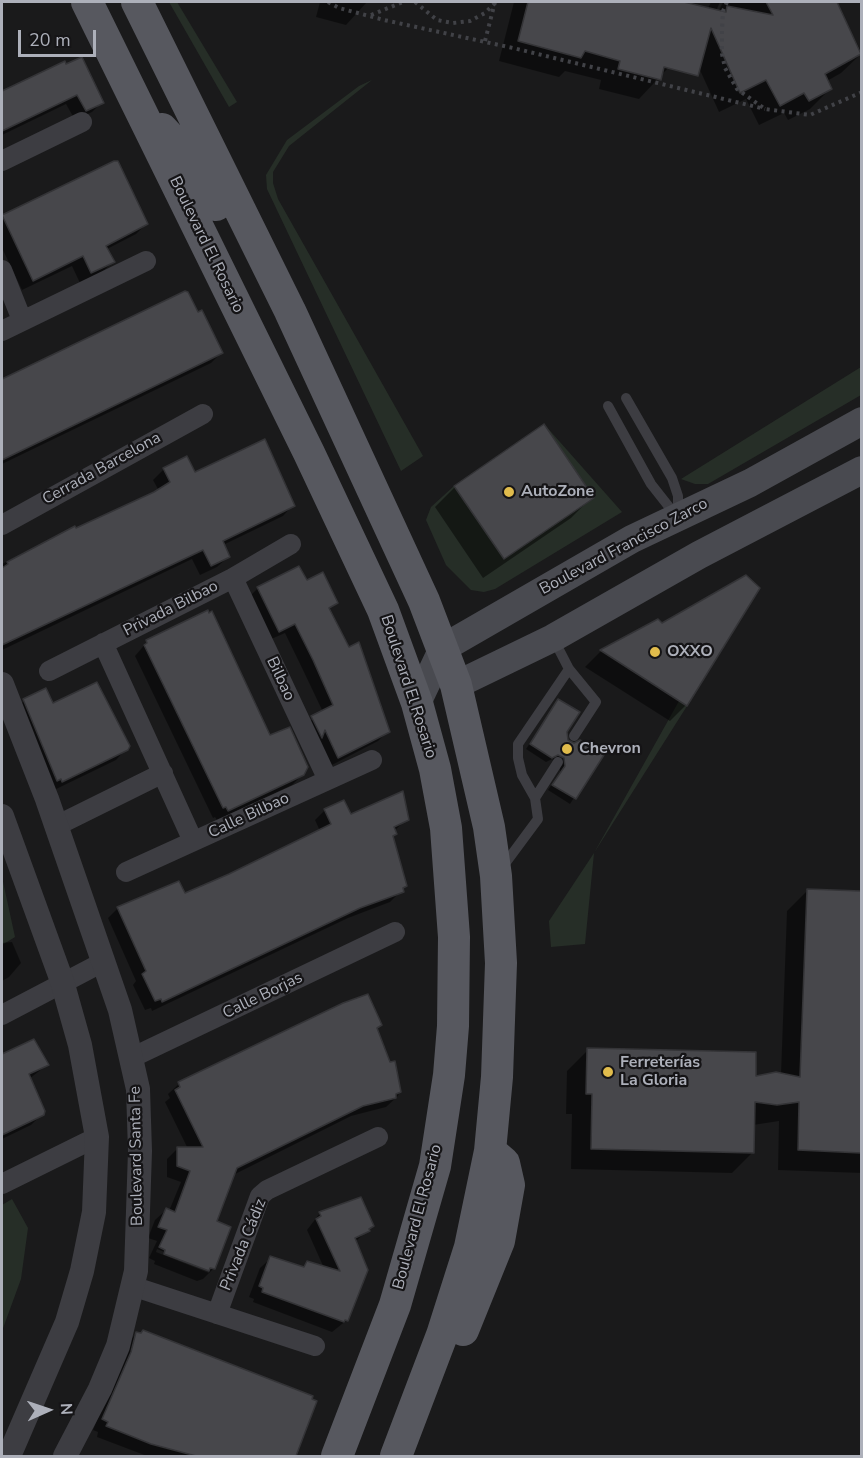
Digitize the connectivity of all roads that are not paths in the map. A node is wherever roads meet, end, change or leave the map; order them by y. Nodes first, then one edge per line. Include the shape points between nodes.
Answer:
1 (87, 2) edge
2 (137, 2) edge
3 (135, 99) junction
4 (82, 122) dead end
5 (2, 161) edge
6 (146, 261) dead end
7 (2, 270) edge
8 (22, 320) junction
9 (2, 331) edge
10 (626, 398) dead end
11 (608, 406) dead end
12 (203, 414) dead end
13 (861, 421) edge
14 (861, 470) edge
15 (678, 518) junction
16 (2, 525) edge
17 (291, 544) dead end
18 (699, 555) junction
19 (232, 578) junction
20 (553, 638) junction
21 (103, 643) junction
22 (444, 669) junction
23 (569, 669) junction
24 (49, 671) dead end
25 (2, 684) edge
26 (417, 703) junction
27 (574, 736) dead end
28 (372, 760) dead end
29 (558, 762) dead end
30 (163, 773) junction
31 (328, 780) junction
32 (535, 798) junction
33 (2, 816) edge
34 (56, 826) junction
35 (194, 841) junction
36 (126, 872) dead end
37 (496, 876) junction
38 (395, 932) dead end
39 (104, 962) junction
40 (62, 981) junction
41 (2, 1015) edge
42 (131, 1058) junction
43 (97, 1137) junction
44 (378, 1137) dead end
45 (490, 1151) junction
46 (2, 1184) edge
47 (132, 1286) junction
48 (217, 1314) junction
49 (315, 1346) dead end
50 (72, 1454) edge
51 (9, 1456) edge
52 (337, 1456) edge
53 (396, 1456) edge
54 (412, 1456) edge

1 - 3 main road, Boulevard El Rosario
2 - 22 main road via 290,311 424,601
3 - 22 main road via 186,156 217,206 346,472 410,627
3 - 26 main road, Boulevard El Rosario via 359,557
4 - 5 street
6 - 8 street
7 - 8 street
8 - 9 street
10 - 15 lane via 672,478 678,496
11 - 15 lane via 651,484
12 - 16 street, Cerrada Barcelona
13 - 15 main road, Boulevard Francisco Zarco
14 - 18 main road
15 - 18 main road
15 - 22 main road, Boulevard Francisco Zarco via 575,570
17 - 19 street, Privada Bilbao
18 - 20 main road
19 - 21 street, Privada Bilbao
19 - 31 street, Bilbao
20 - 22 main road
20 - 23 lane
21 - 24 street, Privada Bilbao
21 - 30 street
22 - 26 main road
22 - 37 main road via 479,775
23 - 27 lane via 596,702
23 - 32 lane via 518,744 522,775
25 - 34 street, Boulevard Santa Fe
26 - 52 main road, Boulevard El Rosario via 444,816 451,891 455,980 449,1075 435,1166 405,1274
28 - 31 street, Calle Bilbao
29 - 32 lane
30 - 34 street
30 - 35 street
31 - 35 street, Calle Bilbao
32 - 37 lane via 538,819
33 - 40 street
34 - 39 street, Boulevard Santa Fe
35 - 36 street, Calle Bilbao
37 - 45 main road via 501,984
38 - 42 street, Calle Borjas
39 - 40 street
39 - 42 street, Boulevard Santa Fe
40 - 41 street
40 - 43 street via 80,1045
42 - 47 street, Boulevard Santa Fe via 138,1089 140,1151 138,1244
43 - 46 street
43 - 51 street via 94,1212 82,1271 67,1322
44 - 48 street, Privada Cádiz via 260,1196
45 - 53 main road via 470,1247
45 - 54 main road via 504,1163 509,1185 499,1241
47 - 48 street
47 - 50 street, Boulevard Santa Fe via 118,1346
48 - 49 street

